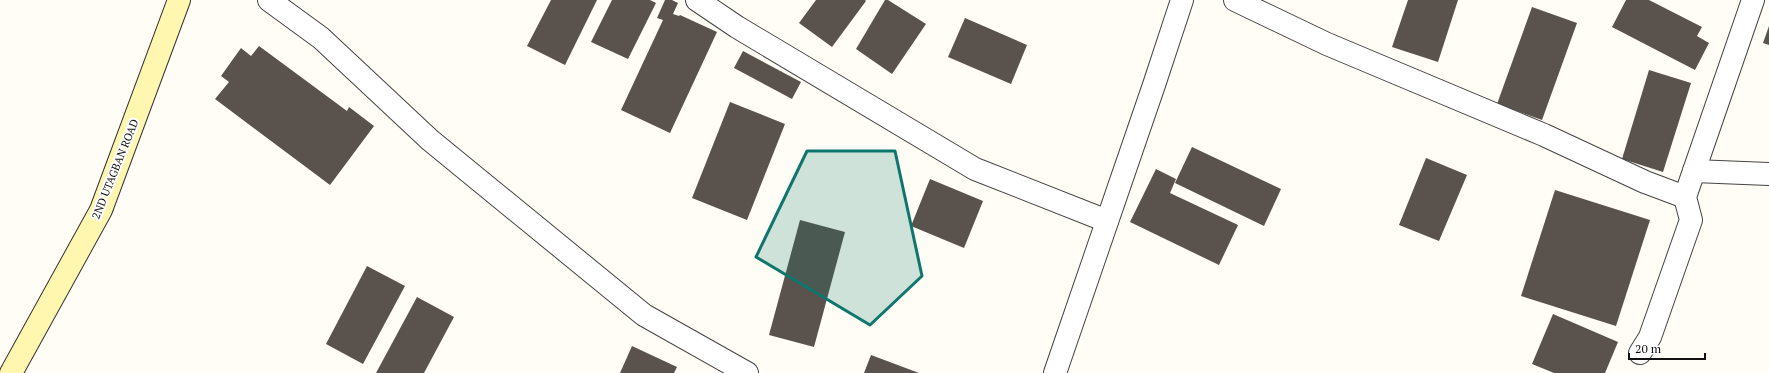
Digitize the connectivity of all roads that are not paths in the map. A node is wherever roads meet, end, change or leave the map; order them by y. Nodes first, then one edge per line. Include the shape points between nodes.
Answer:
1 (179, 0) edge
2 (269, 0) edge
3 (697, 0) edge
4 (1182, 0) edge
5 (1235, 0) edge
6 (1754, 0) edge
7 (1694, 171) junction
8 (1769, 174) edge
9 (1685, 197) junction
10 (1108, 221) junction
11 (1640, 353) dead end
12 (11, 373) edge
13 (746, 373) edge
14 (1055, 373) edge

1 - 12 street, 2ND UTAGBAN ROAD via 101,210
2 - 13 street via 321,38 430,140 644,315
3 - 10 street via 737,27 976,169
4 - 10 street
5 - 9 street via 1327,44
6 - 7 street
7 - 8 street
7 - 9 street
9 - 11 street via 1691,220 1650,337
10 - 14 street

